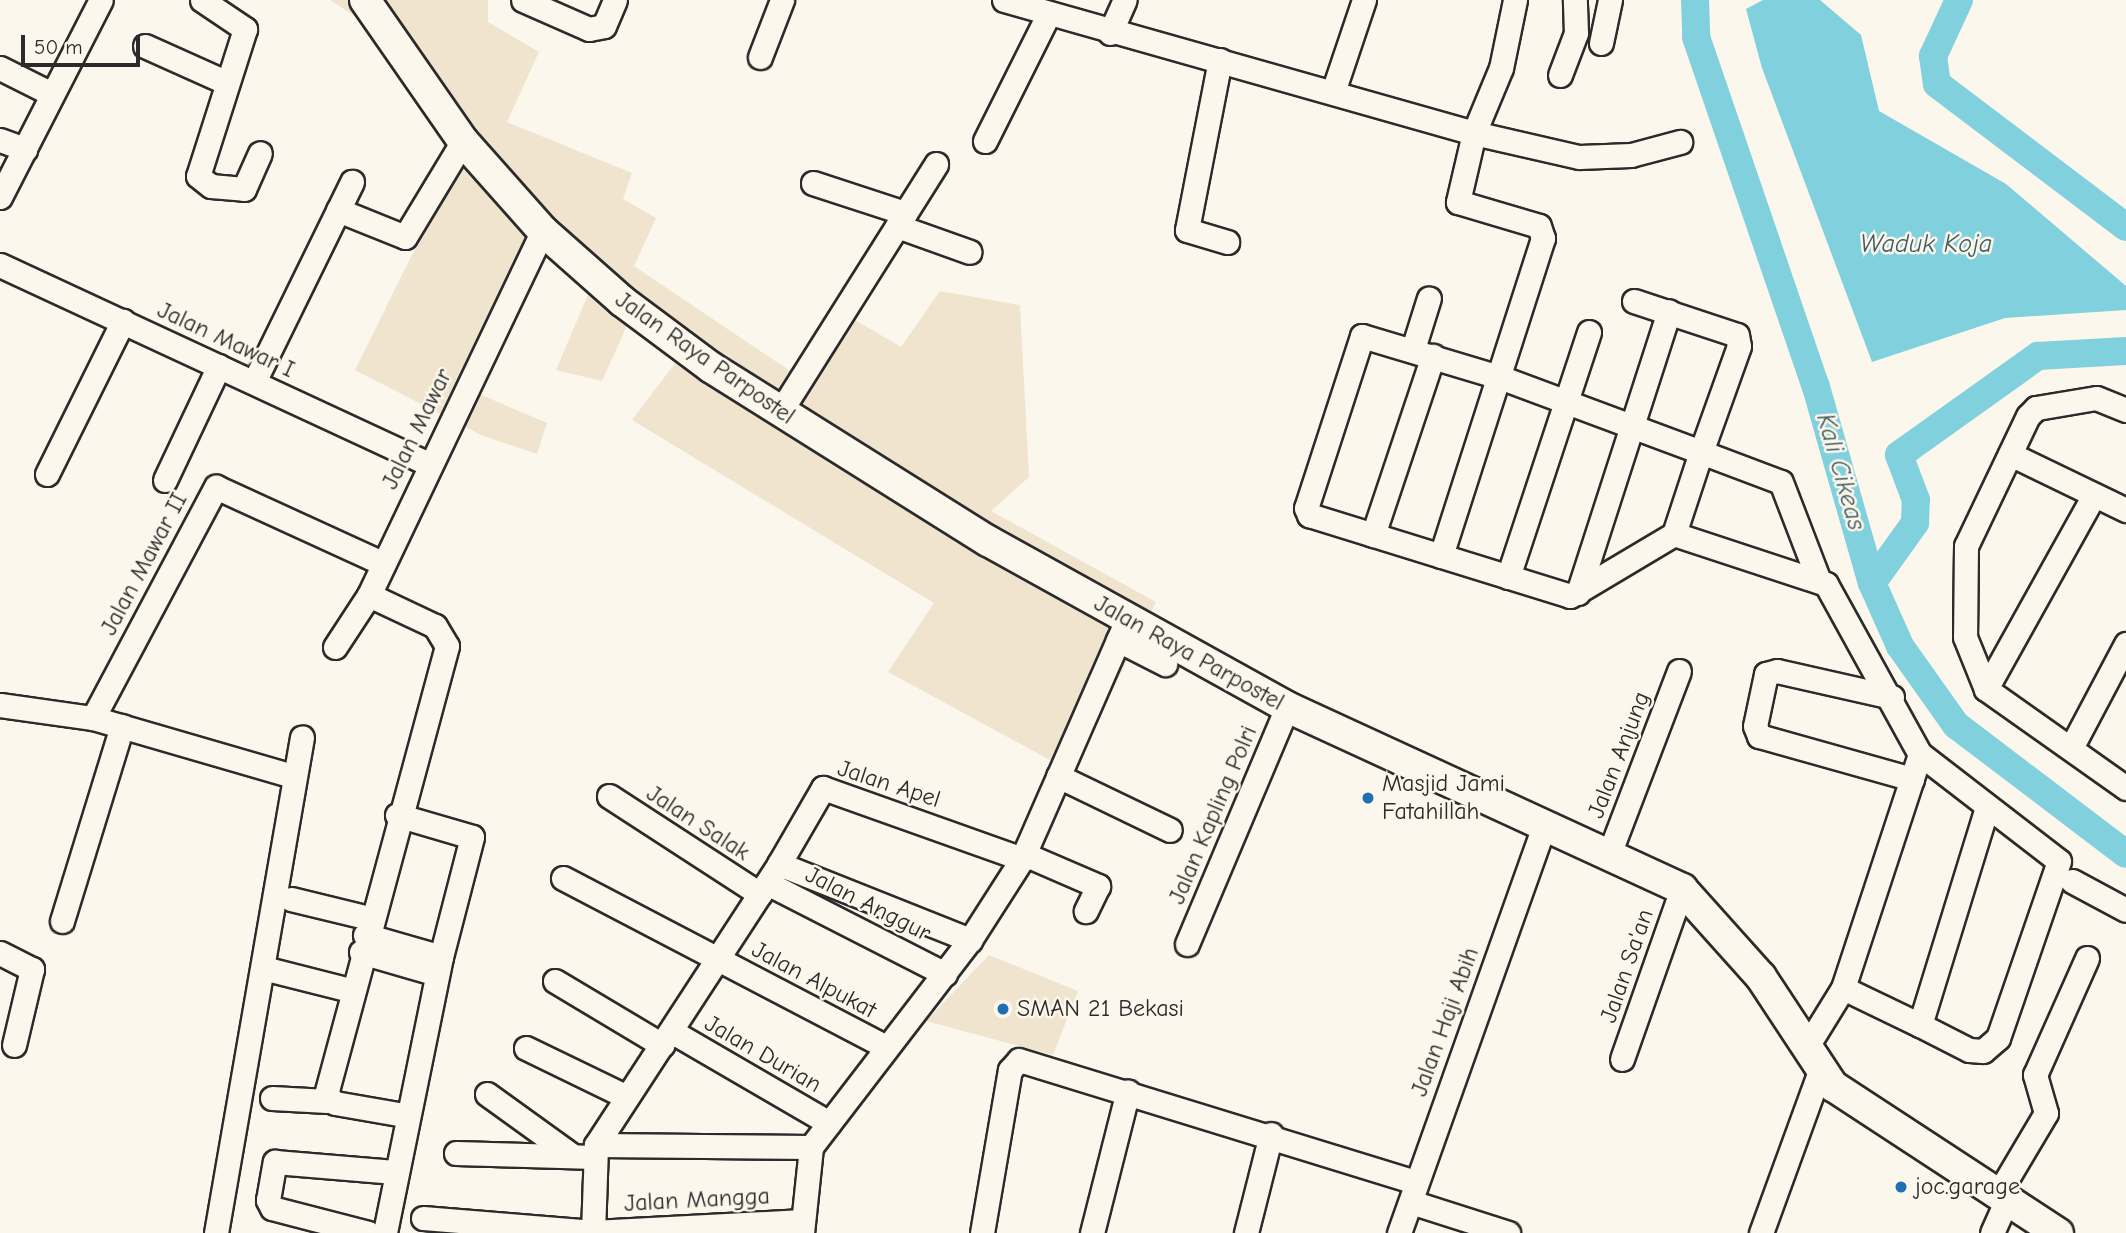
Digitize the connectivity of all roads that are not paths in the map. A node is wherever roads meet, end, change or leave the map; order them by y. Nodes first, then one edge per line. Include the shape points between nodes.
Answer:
1 (101, 0) edge
2 (202, 0) edge
3 (365, 0) edge
4 (523, 0) edge
5 (615, 0) edge
6 (782, 0) edge
7 (1004, 0) edge
8 (1125, 0) edge
9 (1364, 0) edge
10 (1515, 0) edge
11 (1575, 0) edge
12 (1610, 0) edge
13 (1047, 17) junction
14 (1110, 33) junction
15 (1601, 43) dead end
16 (145, 46) dead end
17 (760, 57) dead end
18 (1220, 60) junction
19 (0, 68) edge
20 (1560, 75) dead end
21 (225, 82) junction
22 (1334, 89) junction
23 (52, 93) junction
24 (1474, 133) junction
25 (0, 140) edge
26 (463, 141) junction
27 (985, 141) dead end
28 (1680, 142) dead end
29 (25, 149) junction
30 (260, 153) dead end
31 (936, 164) dead end
32 (352, 183) dead end
33 (813, 183) dead end
34 (0, 197) edge
35 (338, 210) junction
36 (901, 220) junction
37 (544, 231) junction
38 (1227, 242) dead end
39 (970, 252) dead end
40 (0, 265) edge
41 (1429, 298) dead end
42 (1634, 301) dead end
43 (1669, 311) junction
44 (123, 321) junction
45 (1589, 332) dead end
46 (1423, 352) junction
47 (219, 366) junction
48 (1499, 377) junction
49 (254, 383) junction
50 (1564, 401) junction
51 (2126, 410) edge
52 (779, 412) junction
53 (1633, 425) junction
54 (1701, 452) junction
55 (2010, 454) junction
56 (429, 464) junction
57 (47, 474) dead end
58 (165, 480) dead end
59 (2094, 495) junction
60 (2126, 510) edge
61 (1674, 534) junction
62 (1373, 535) junction
63 (1441, 556) junction
64 (382, 563) junction
65 (1508, 577) junction
66 (1819, 581) junction
67 (1578, 593) junction
68 (369, 596) junction
69 (1122, 630) junction
70 (2126, 644) edge
71 (335, 647) dead end
72 (1165, 664) dead end
73 (1679, 671) dead end
74 (1986, 689) junction
75 (1892, 697) junction
76 (0, 705) edge
77 (1287, 706) junction
78 (93, 718) junction
79 (122, 726) junction
80 (302, 737) dead end
81 (2071, 748) junction
82 (1920, 754) junction
83 (292, 776) junction
84 (1058, 776) junction
85 (1912, 779) junction
86 (2126, 788) edge
87 (609, 796) dead end
88 (1987, 807) junction
89 (397, 815) junction
90 (1543, 829) junction
91 (1170, 830) dead end
92 (1023, 856) junction
93 (1608, 857) junction
94 (563, 878) dead end
95 (769, 880) junction
96 (2072, 881) dead end
97 (1682, 889) junction
98 (291, 899) dead end
99 (1086, 911) dead end
100 (2126, 911) edge
101 (62, 921) dead end
102 (365, 935) junction
103 (970, 940) junction
104 (1187, 944) dead end
105 (0, 953) edge
106 (2087, 958) dead end
107 (717, 959) junction
108 (439, 966) junction
109 (271, 970) dead end
110 (945, 974) junction
111 (555, 981) dead end
112 (1843, 988) junction
113 (351, 990) junction
114 (1920, 1025) junction
115 (666, 1038) junction
116 (14, 1045) dead end
117 (886, 1047) junction
118 (526, 1048) dead end
119 (1622, 1059) dead end
120 (1813, 1059) junction
121 (1128, 1091) junction
122 (487, 1094) dead end
123 (627, 1097) junction
124 (272, 1098) dead end
125 (327, 1101) junction
126 (404, 1115) junction
127 (829, 1123) junction
128 (1271, 1133) junction
129 (811, 1147) junction
130 (456, 1153) dead end
131 (588, 1153) junction
132 (395, 1172) junction
133 (1413, 1192) junction
134 (2003, 1197) junction
135 (423, 1218) dead end
136 (802, 1227) edge
137 (593, 1232) edge
138 (216, 1233) edge
139 (368, 1233) edge
140 (385, 1233) edge
141 (982, 1233) edge
142 (1092, 1233) edge
143 (1246, 1233) edge
144 (1399, 1233) edge
145 (1508, 1233) edge
146 (1761, 1233) edge
147 (1992, 1233) edge
148 (2058, 1233) edge

1 - 23 street
2 - 21 street via 245,29
3 - 26 main road, Jalan Raya Parpostel
4 - 5 street via 589,29 604,26
6 - 17 street
7 - 13 street
8 - 14 street
9 - 22 street
10 - 24 street via 1501,68
11 - 20 street via 1576,33
12 - 15 street
13 - 14 street
13 - 27 street
14 - 18 street
16 - 21 street
18 - 22 street
18 - 38 street via 1187,230
19 - 23 street
21 - 30 street via 198,176 211,186 244,189
22 - 24 street
23 - 29 street
24 - 28 street via 1579,157 1630,155
24 - 48 street via 1458,202 1539,226 1543,238
25 - 29 street
26 - 35 street via 405,237
26 - 37 main road, Jalan Raya Parpostel
29 - 34 street
31 - 36 street
32 - 35 street
33 - 36 street
35 - 49 street
36 - 39 street
36 - 52 street
37 - 52 main road, Jalan Raya Parpostel via 622,302
37 - 56 street, Jalan Mawar
40 - 44 street, Jalan Mawar I
41 - 46 street
42 - 43 street
43 - 53 street
43 - 54 street via 1731,330 1738,339
44 - 47 street, Jalan Mawar I
44 - 57 street
45 - 50 street
46 - 48 street
46 - 62 street
46 - 62 street via 1376,336 1356,341 1306,501 1309,515
47 - 49 street, Jalan Mawar I
47 - 58 street
48 - 50 street
48 - 63 street
49 - 56 street, Jalan Mawar I
50 - 53 street
50 - 65 street
51 - 55 street via 2095,398 2036,408
52 - 69 main road, Jalan Raya Parpostel
53 - 54 street
53 - 67 street
54 - 61 street
54 - 66 street via 1781,482
55 - 59 street
55 - 74 street via 1966,546 1965,637
56 - 64 street, Jalan Mawar
59 - 60 street
59 - 74 street
61 - 66 street
61 - 67 street
62 - 63 street
63 - 65 street
64 - 68 street, Jalan Mawar
64 - 78 street, Jalan Mawar II via 216,487
65 - 67 street
66 - 75 street
68 - 71 street, Jalan Mawar
68 - 89 street via 435,625 447,646
69 - 72 street
69 - 77 main road, Jalan Raya Parpostel
69 - 84 street
70 - 81 street
73 - 93 street, Jalan Anjung
74 - 81 street
75 - 82 street
75 - 85 street via 1777,671 1766,674 1755,726 1759,736
76 - 78 street
77 - 90 main road, Jalan Raya Parpostel
77 - 104 street, Jalan Kapling Polri
78 - 79 street
79 - 83 street
79 - 101 street
80 - 83 street
81 - 86 street
82 - 85 street
82 - 88 street
83 - 138 street
84 - 91 street
84 - 92 street
85 - 112 street
87 - 95 street, Jalan Salak
88 - 114 street
88 - 114 street via 2059,861 1998,1038 1983,1051 1969,1050
89 - 102 street
89 - 108 street via 472,837
90 - 93 main road, Jalan Raya Parpostel
90 - 133 street, Jalan Haji Abih
92 - 95 street, Jalan Apel via 823,788
92 - 99 street via 1098,886
92 - 103 street
93 - 97 main road, Jalan Raya Parpostel
94 - 107 street, Jalan Alpukat
95 - 103 street
95 - 107 street
95 - 110 street, Jalan Anggur
96 - 100 street
97 - 119 street, Jalan Sa'an
97 - 120 main road, Jalan Raya Parpostel via 1725,930
98 - 102 street
102 - 108 street
102 - 113 street
103 - 110 street
105 - 116 street via 32,969
106 - 134 street via 2035,1075 2046,1113
107 - 115 street
107 - 117 street, Jalan Alpukat
108 - 126 street
109 - 113 street
110 - 117 street
111 - 115 street, Jalan Durian
112 - 114 street
112 - 120 street
113 - 125 street
115 - 123 street
115 - 127 street, Jalan Durian
117 - 127 street
118 - 123 street
120 - 134 main road, Jalan Raya Parpostel via 1920,1147
120 - 146 street
121 - 128 street
121 - 141 street via 1019,1060 1010,1070
121 - 142 street
122 - 131 street
123 - 131 street
124 - 125 street
125 - 126 street
126 - 132 street
127 - 129 street
128 - 133 street
128 - 143 street
129 - 131 street
129 - 136 street
130 - 131 street
131 - 137 street
132 - 139 street via 275,1162 268,1200 272,1208
132 - 140 street
133 - 144 street, Jalan Haji Abih
133 - 145 street
134 - 147 street
134 - 148 main road, Jalan Raya Parpostel
135 - 137 street, Jalan Mangga
136 - 137 street, Jalan Mangga

